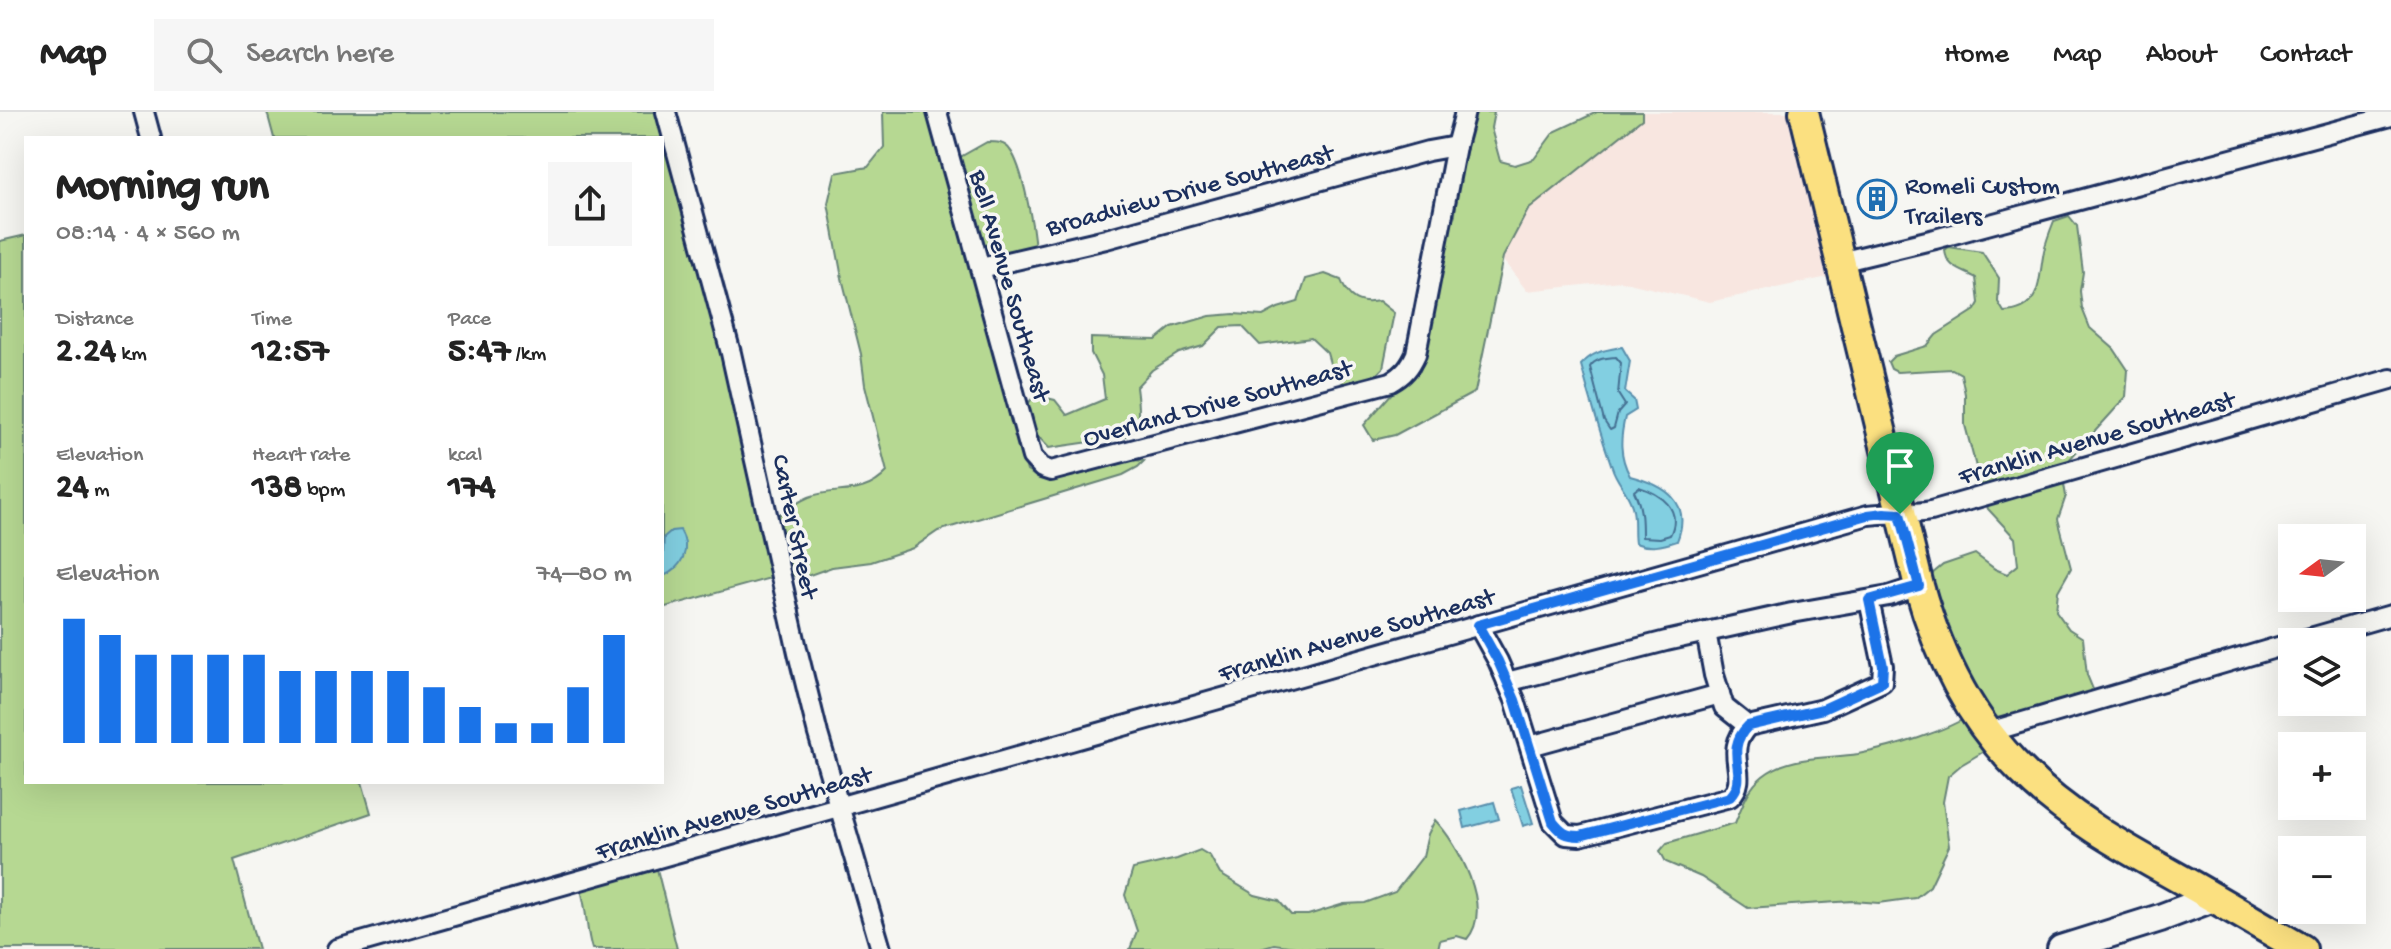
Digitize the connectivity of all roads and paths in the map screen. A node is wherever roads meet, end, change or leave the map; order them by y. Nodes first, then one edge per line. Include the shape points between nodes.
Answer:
1 (144, 112) edge
2 (666, 112) edge
3 (937, 112) edge
4 (1465, 112) edge
5 (1804, 112) edge
6 (2391, 116) edge
7 (150, 136) edge
8 (1456, 146) junction
9 (1840, 262) junction
10 (981, 268) junction
11 (2391, 379) edge
12 (1042, 468) joint
13 (1900, 514) junction
14 (1919, 586) junction
15 (1869, 600) junction
16 (2391, 615) edge
17 (1478, 625) junction
18 (2346, 628) edge
19 (1706, 632) junction
20 (2278, 648) edge
21 (1507, 682) junction
22 (1720, 694) junction
23 (1748, 726) junction
24 (1989, 732) junction
25 (1530, 746) junction
26 (840, 808) junction
27 (2213, 898) junction
28 (337, 949) edge
29 (881, 949) edge
30 (2061, 949) edge
31 (2302, 949) edge

1 - 7 street
2 - 26 street, Carter Street via 731,353 798,653
3 - 10 street, Bell Avenue Southeast
4 - 8 street
5 - 9 main road
6 - 9 street
8 - 10 street, Broadview Drive Southeast
8 - 12 street, Overland Drive Southeast via 1416,354 1403,374 1391,382 1059,470
9 - 13 main road
10 - 12 street, Bell Avenue Southeast via 1032,457
11 - 13 street, Franklin Avenue Southeast via 1931,511
13 - 14 main road
13 - 17 street, Franklin Avenue Southeast via 1868,515
14 - 15 street
14 - 24 main road via 1941,652
15 - 19 street
15 - 23 street via 1882,682 1823,709
16 - 18 street
17 - 21 street
17 - 26 street, Franklin Avenue Southeast
19 - 21 street
19 - 22 street
20 - 24 street
21 - 25 street
22 - 23 street via 1724,707
22 - 25 street
23 - 25 street via 1736,745 1739,784 1730,797 1580,836 1566,835 1553,822
24 - 27 main road via 2053,800
26 - 28 street, Franklin Avenue Southeast
26 - 29 street, Carter Street
27 - 30 street
27 - 31 main road

